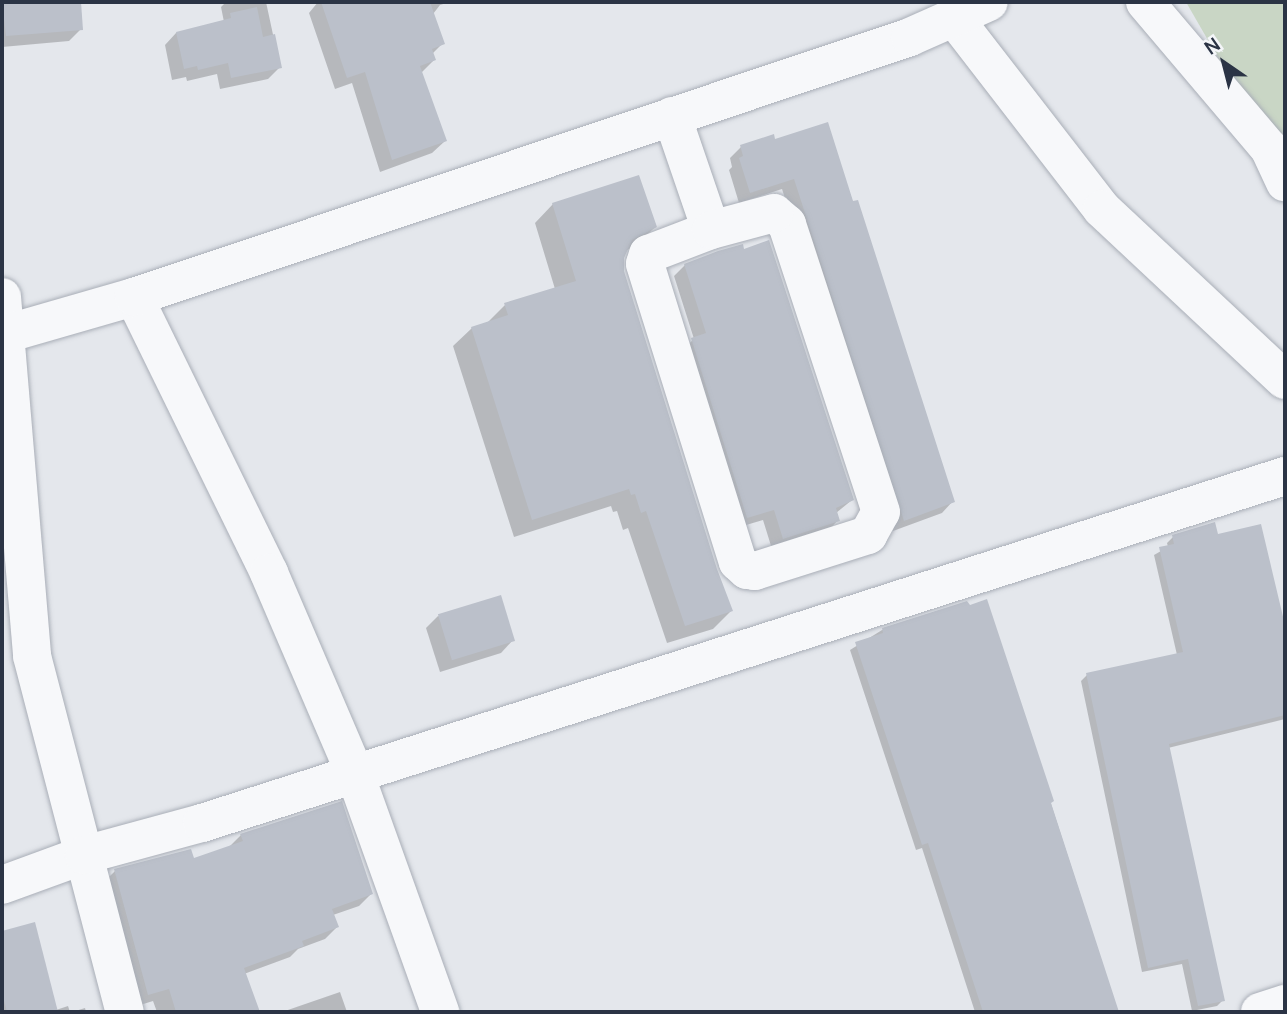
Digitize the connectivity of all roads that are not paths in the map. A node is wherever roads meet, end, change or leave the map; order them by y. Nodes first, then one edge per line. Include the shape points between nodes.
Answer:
1 (989, 2) edge
2 (1145, 2) edge
3 (955, 19) junction
4 (673, 116) junction
5 (1285, 183) edge
6 (711, 230) junction
7 (134, 297) junction
8 (3, 322) edge
9 (1285, 380) edge
10 (1285, 477) edge
11 (355, 774) junction
12 (84, 855) junction
13 (2, 885) edge
14 (1285, 1004) edge
15 (125, 1012) edge
16 (440, 1012) edge
17 (1260, 1012) edge

1 - 3 street
2 - 5 street via 1269,148
3 - 4 street
3 - 9 street via 1102,209
4 - 6 street
4 - 7 street
6 - 6 street via 648,254 645,264 738,562 755,571 868,535 881,512 787,224 774,214
7 - 8 street
7 - 11 street via 269,573
8 - 12 street via 32,656
10 - 11 street
11 - 12 street
11 - 16 street
12 - 13 street
12 - 15 street
14 - 17 street

